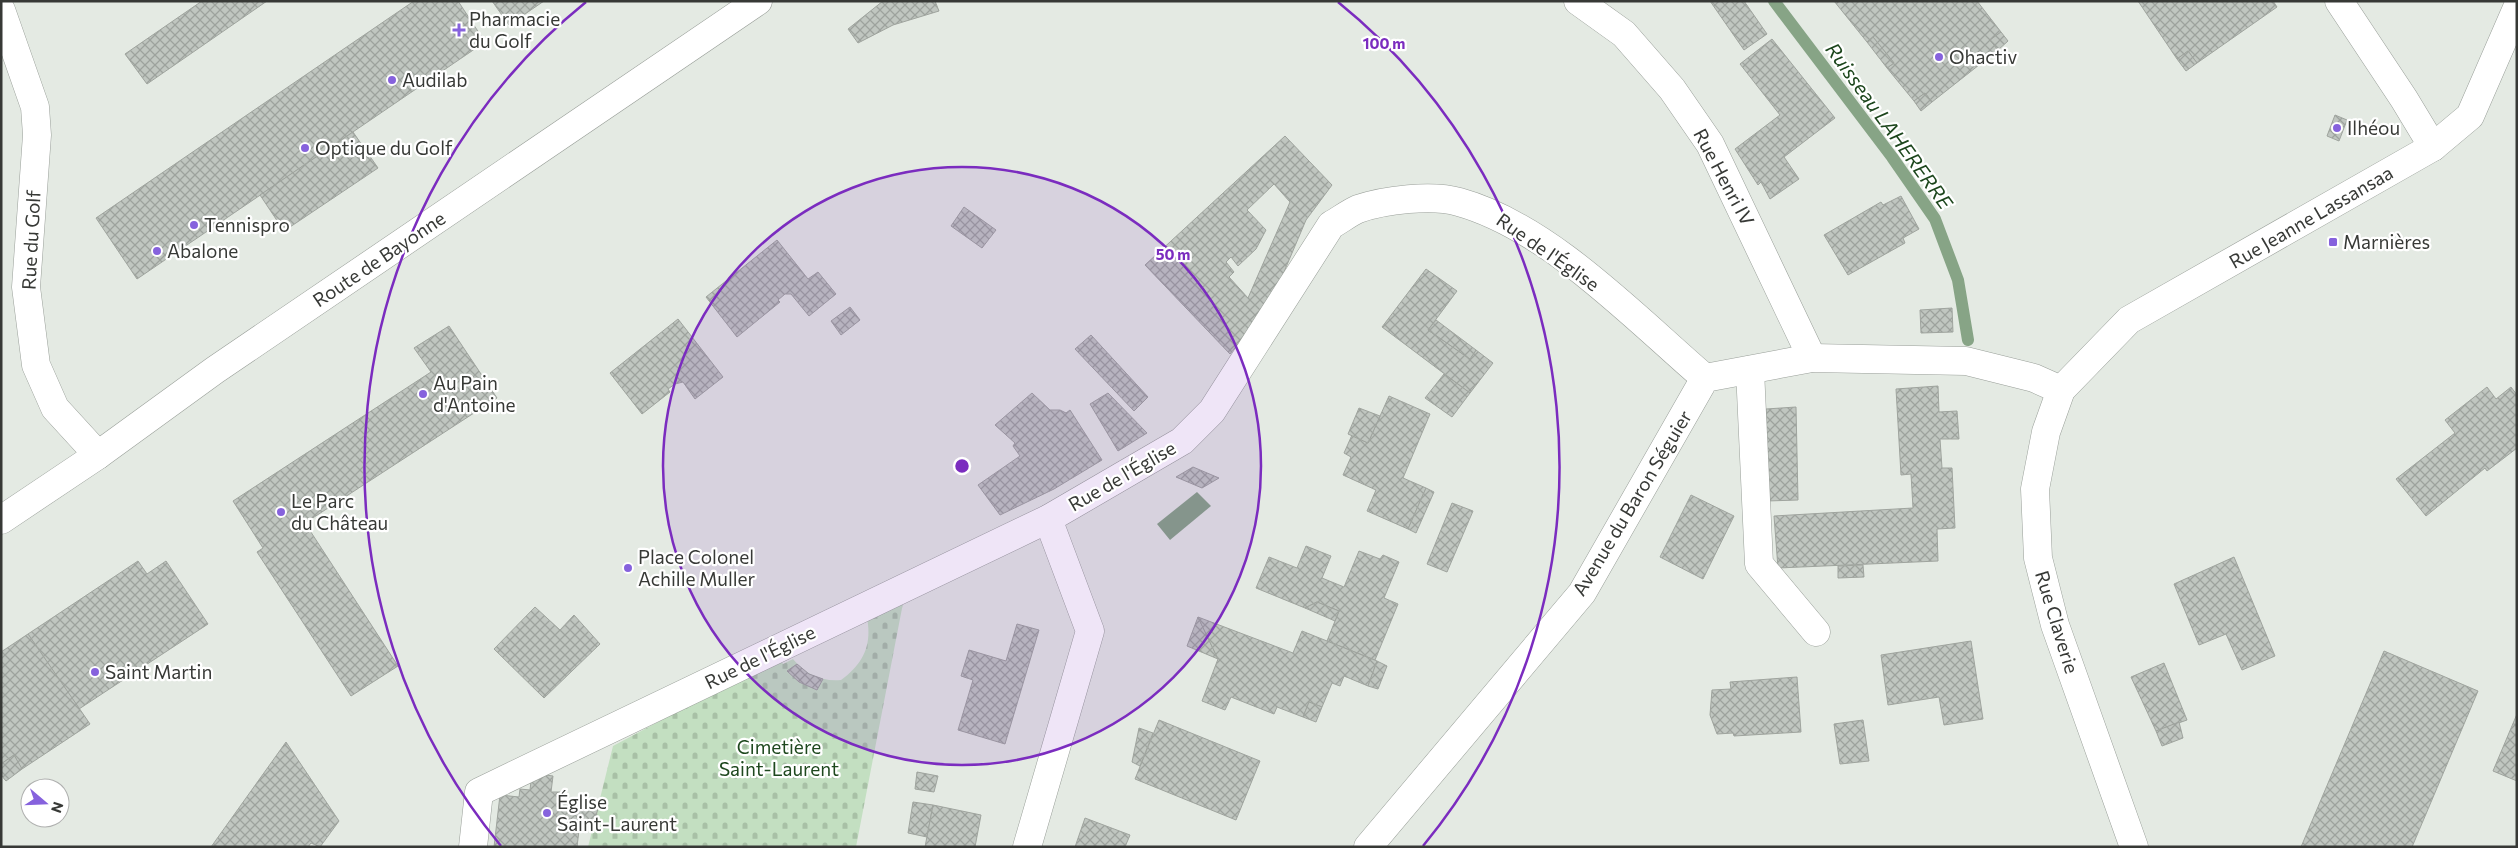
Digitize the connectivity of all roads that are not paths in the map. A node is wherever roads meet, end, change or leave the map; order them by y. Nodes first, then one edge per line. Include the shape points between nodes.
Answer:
1 (758, 1) edge
2 (1578, 1) edge
3 (2339, 1) edge
4 (2517, 8) edge
5 (1, 10) edge
6 (2433, 147) junction
7 (1812, 358) junction
8 (1750, 370) junction
9 (1705, 378) junction
10 (2061, 390) junction
11 (98, 454) junction
12 (1048, 519) junction
13 (1, 520) edge
14 (1816, 632) dead end
15 (472, 847) edge
16 (1027, 847) edge
17 (1368, 847) edge
18 (2134, 847) edge

1 - 11 street, Route de Bayonne via 215,370
2 - 7 street, Rue Henri IV via 1624,34 1672,89 1710,144
3 - 6 street
4 - 6 street, Rue Jeanne Lassansaa via 2470,116
5 - 11 street, Rue du Golf via 35,107 37,135 26,287 36,365 55,408
6 - 10 street, Rue Jeanne Lassansaa via 2130,320
7 - 8 street
7 - 10 street via 1966,361 2034,378
8 - 9 street
8 - 14 street via 1759,564
9 - 12 street, Rue de l'Église via 1579,269 1497,215 1458,201 1419,199 1381,203 1356,210 1331,224 1212,411 1182,441
9 - 17 street, Avenue du Baron Séguier via 1582,592
10 - 18 street, Rue Claverie via 2046,432 2035,489 2038,558 2055,625
11 - 13 street, Route de Bayonne
12 - 15 street, Rue de l'Église via 479,792
12 - 16 street via 1090,631

